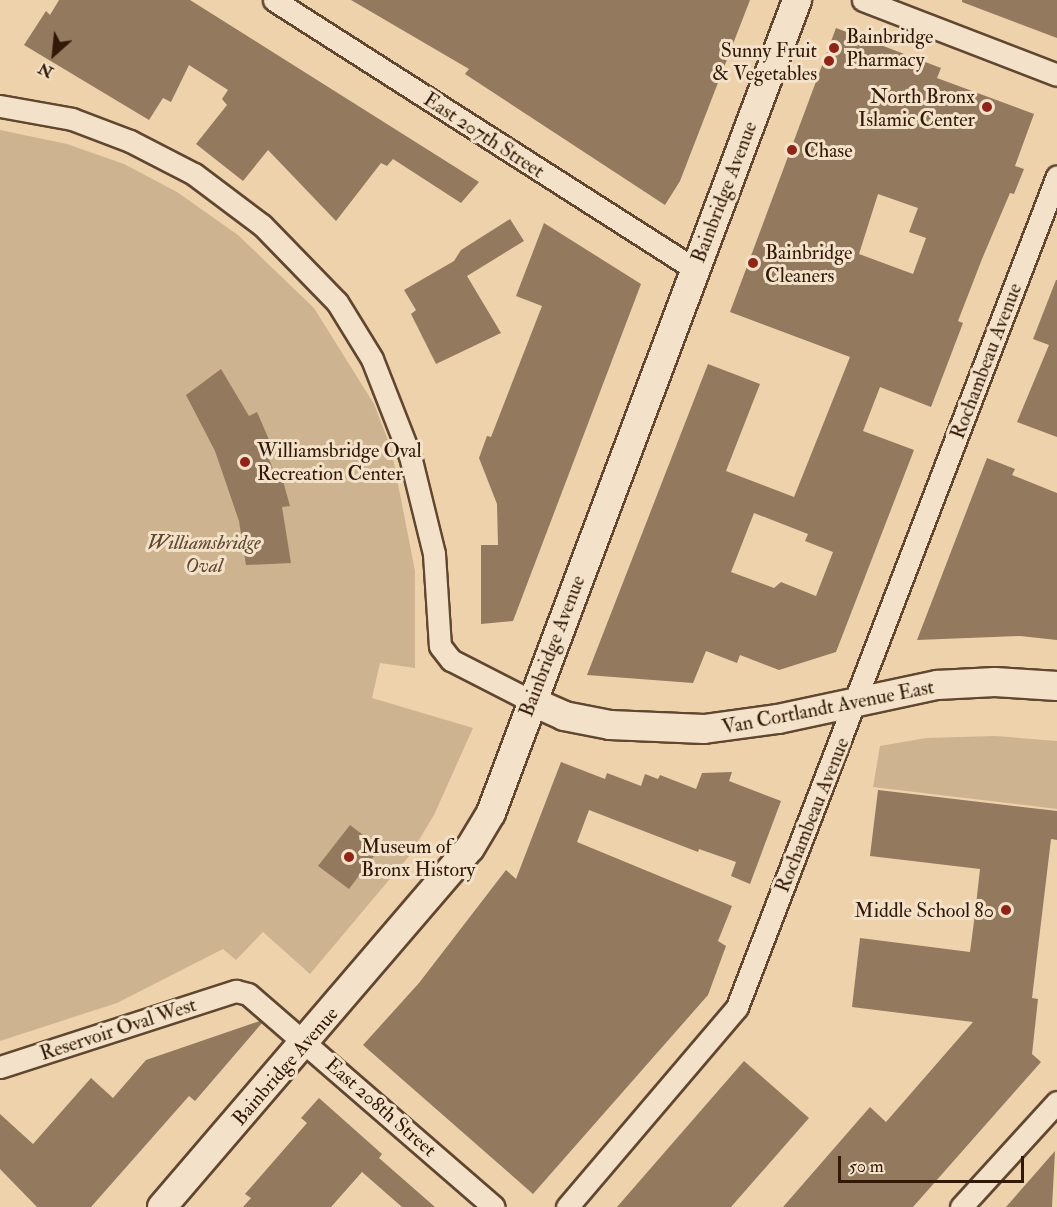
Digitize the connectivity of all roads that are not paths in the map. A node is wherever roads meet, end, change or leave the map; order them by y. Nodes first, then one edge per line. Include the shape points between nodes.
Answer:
1 (274, 0) edge
2 (797, 0) edge
3 (864, 0) edge
4 (1057, 75) edge
5 (0, 106) edge
6 (1057, 176) edge
7 (694, 270) junction
8 (1057, 686) edge
9 (858, 700) junction
10 (531, 701) junction
11 (236, 991) joint
12 (307, 1042) junction
13 (0, 1067) edge
14 (1057, 1102) edge
15 (162, 1207) edge
16 (494, 1207) edge
17 (567, 1207) edge
18 (961, 1207) edge

1 - 7 street, East 207th Street
2 - 7 main road, Bainbridge Avenue
3 - 4 street
5 - 10 street via 72,119 130,141 194,174 262,225 337,302 372,359 413,465 434,554 440,646 458,665
6 - 9 street, Rochambeau Avenue
7 - 10 main road, Bainbridge Avenue
8 - 9 main road, Van Cortlandt Avenue East via 967,682
9 - 10 main road, Van Cortlandt Avenue East via 741,726 669,730 584,721
9 - 17 street, Rochambeau Avenue via 736,1007
10 - 12 main road, Bainbridge Avenue via 491,813 470,848
11 - 12 street, East 208th Street via 257,999
11 - 13 street, Reservoir Oval West
12 - 15 main road, Bainbridge Avenue
12 - 16 street, East 208th Street
14 - 18 street

